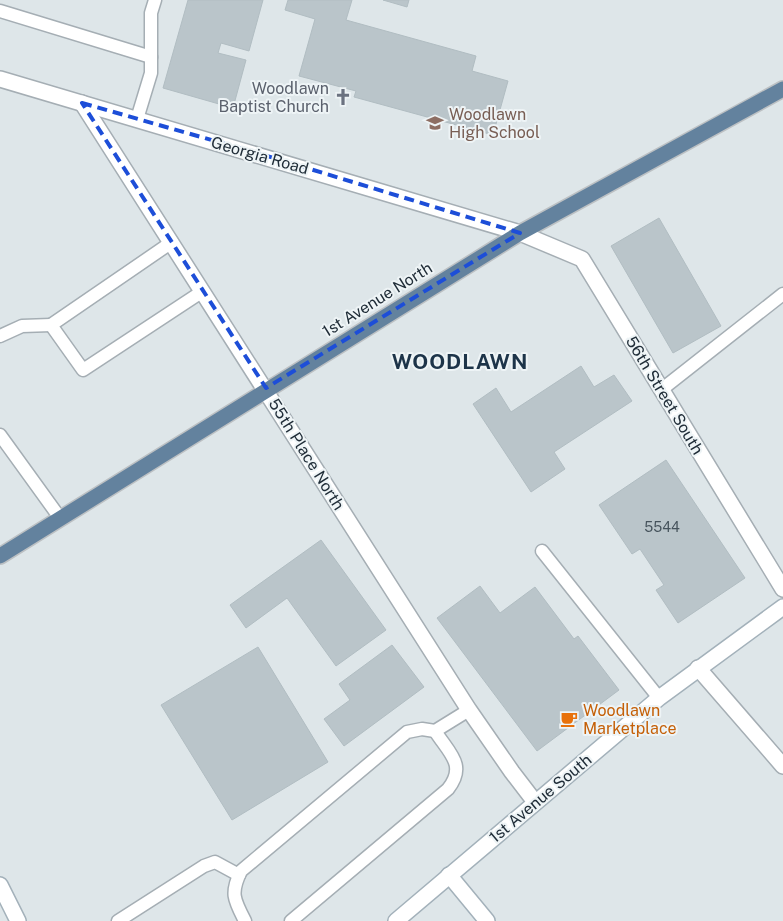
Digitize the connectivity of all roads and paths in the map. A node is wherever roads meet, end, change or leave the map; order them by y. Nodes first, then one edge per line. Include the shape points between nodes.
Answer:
1 (155, 0) edge
2 (0, 11) edge
3 (151, 57) junction
4 (0, 79) edge
5 (783, 89) edge
6 (82, 102) junction
7 (137, 119) junction
8 (520, 232) junction
9 (172, 242) junction
10 (203, 291) junction
11 (783, 294) edge
12 (51, 325) junction
13 (0, 336) edge
14 (266, 388) junction
15 (661, 390) junction
16 (0, 435) edge
17 (60, 518) junction
18 (542, 551) dead end
19 (0, 556) edge
20 (783, 589) edge
21 (783, 607) edge
22 (698, 668) junction
23 (659, 698) junction
24 (469, 710) junction
25 (435, 732) junction
26 (783, 766) edge
27 (535, 802) junction
28 (239, 875) junction
29 (450, 875) junction
30 (0, 885) edge
31 (18, 921) edge
32 (118, 921) edge
33 (245, 921) edge
34 (291, 921) edge
35 (396, 921) edge
36 (487, 921) edge

1 - 3 lane via 151,13
2 - 3 lane
3 - 7 lane via 151,73
4 - 6 street, Georgia Road
5 - 8 main road, 1st Avenue North
6 - 7 street, Georgia Road
6 - 9 street, 55th Place North
7 - 8 street, Georgia Road
8 - 14 main road, 1st Avenue North
8 - 15 street, 56th Street South via 582,259
9 - 10 street, 55th Place North
9 - 12 lane
10 - 12 lane via 83,370
10 - 14 street, 55th Place North
11 - 15 lane
12 - 13 lane via 22,326
14 - 17 main road, 1st Avenue North
14 - 24 street, 55th Place North
15 - 20 street, 56th Street South
16 - 17 lane
17 - 19 main road, 1st Avenue North
18 - 23 lane
21 - 22 street, 1st Avenue South
22 - 23 street, 1st Avenue South
22 - 26 street
23 - 27 street, 1st Avenue South
24 - 25 lane
24 - 27 street, 55th Place North
25 - 28 lane via 422,729 407,732
25 - 34 lane via 457,765 456,779
27 - 29 street, 1st Avenue South
28 - 32 lane via 214,862
28 - 33 lane via 234,885 234,900
29 - 35 street, 1st Avenue South
29 - 36 street
30 - 31 street

